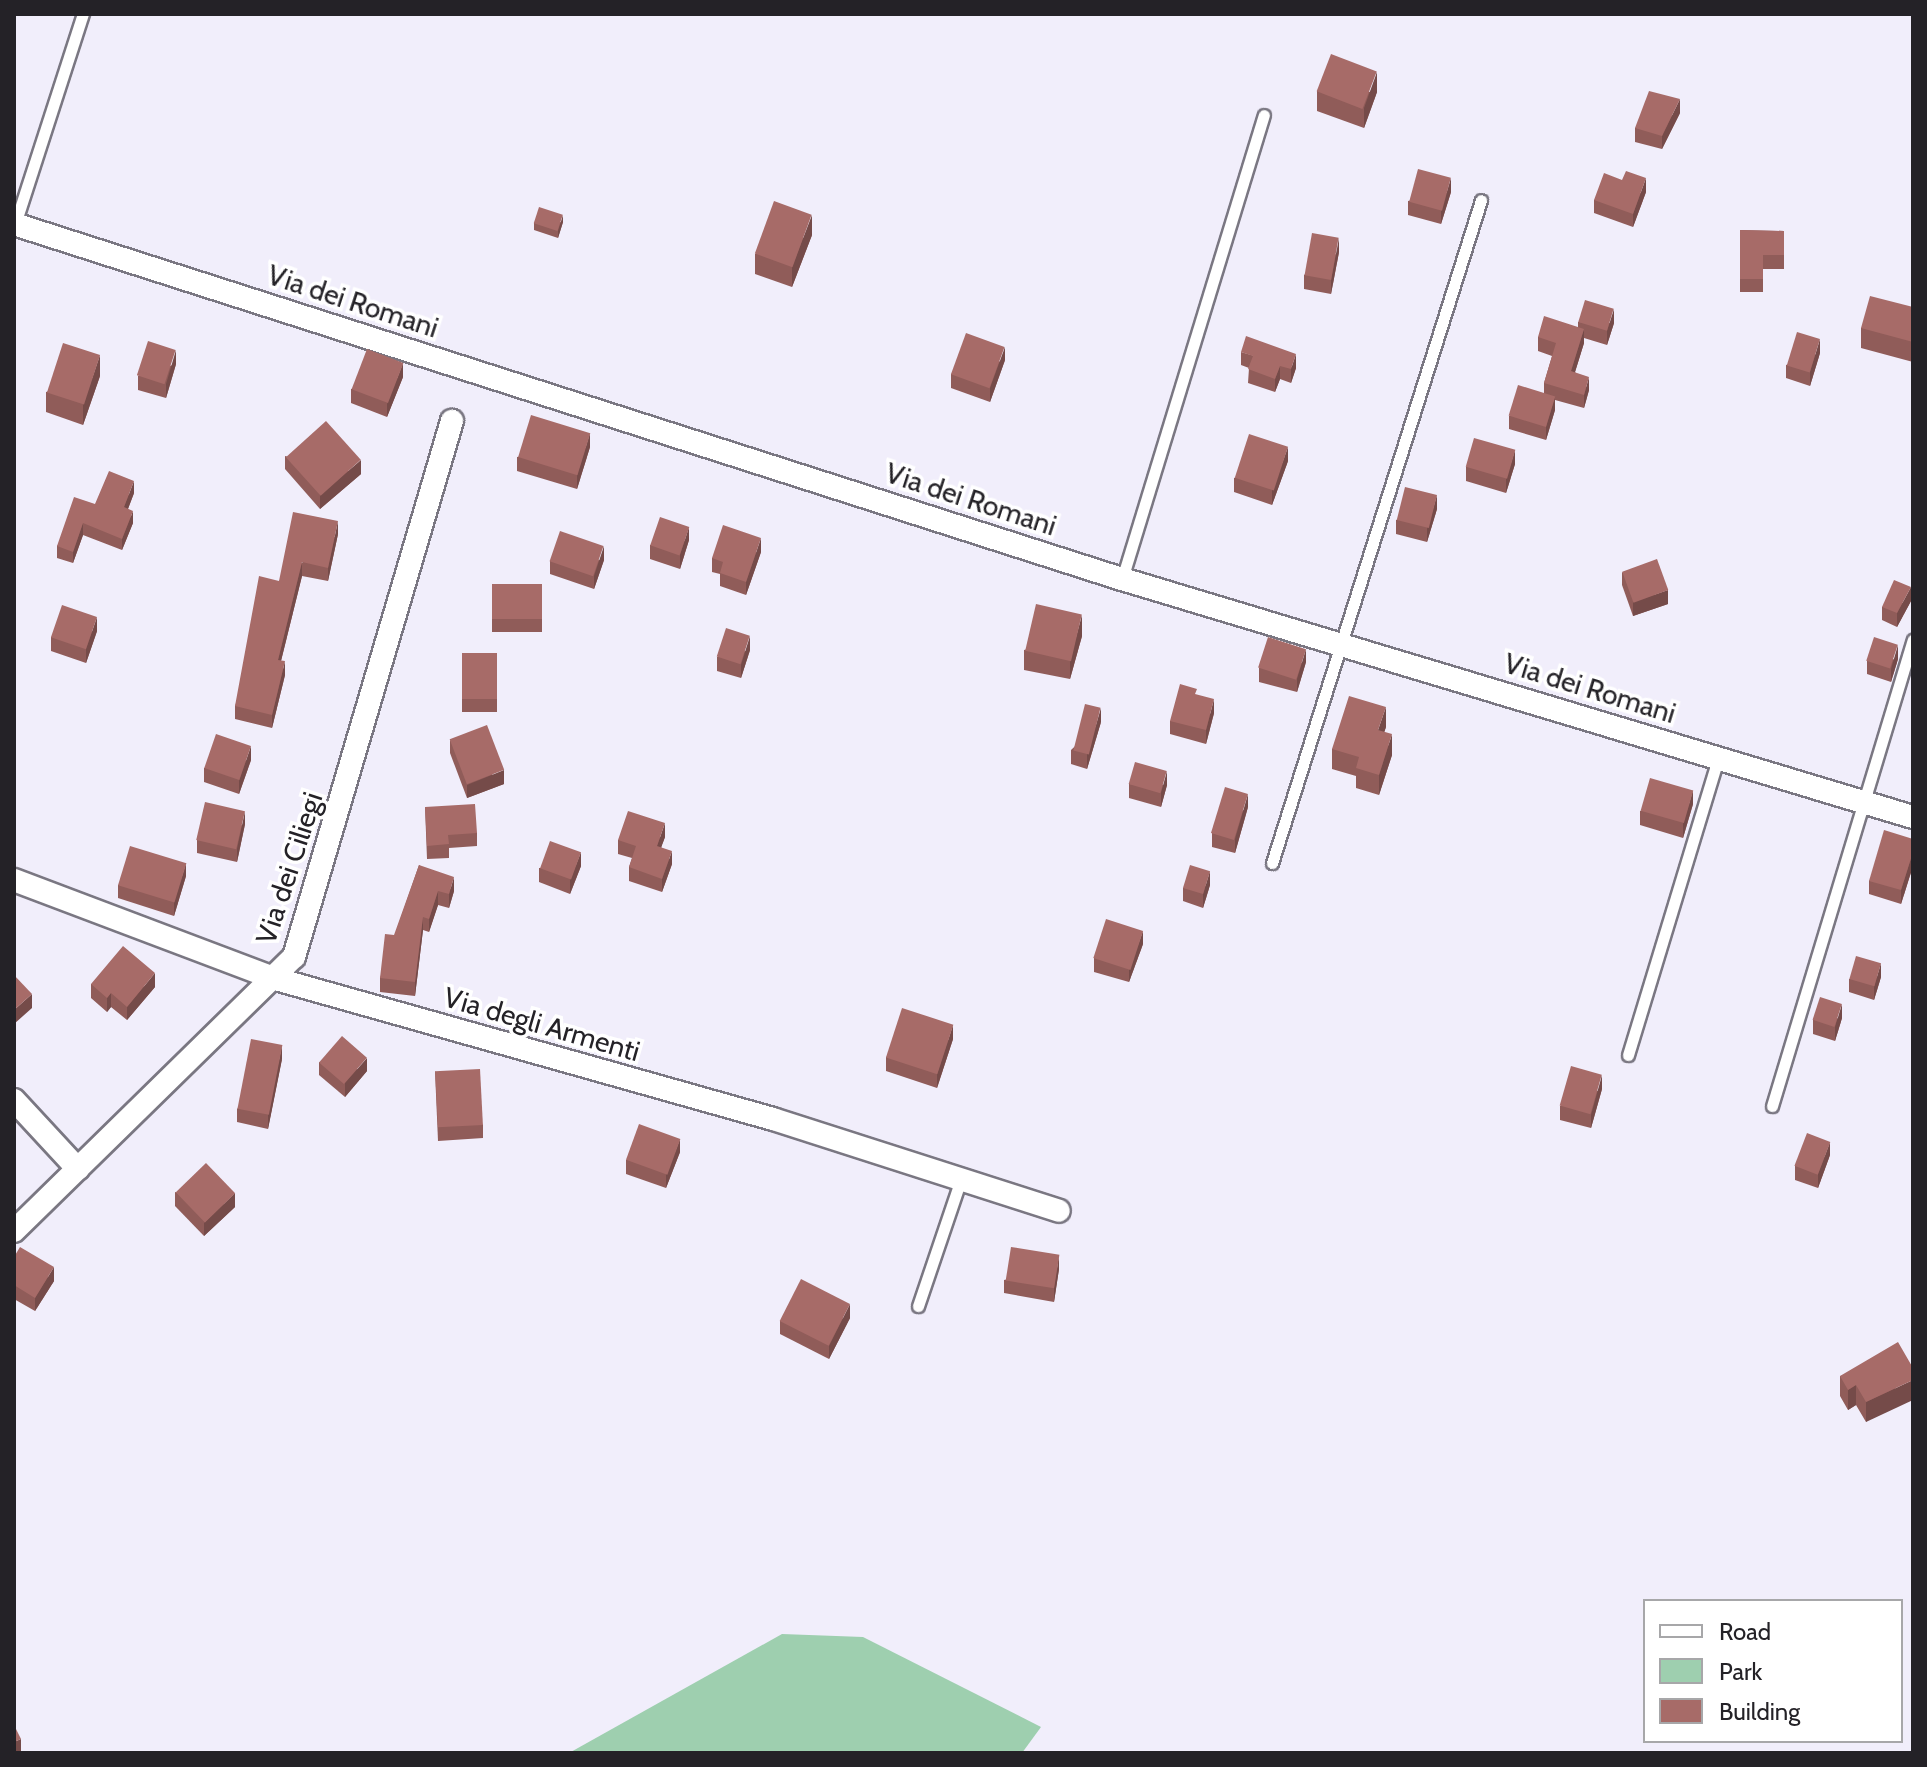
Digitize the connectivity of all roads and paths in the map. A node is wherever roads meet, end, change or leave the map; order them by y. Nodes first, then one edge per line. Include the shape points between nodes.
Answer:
1 (83, 14) edge
2 (1264, 115) dead end
3 (1481, 200) dead end
4 (15, 224) edge
5 (452, 421) dead end
6 (1122, 579) junction
7 (1913, 640) edge
8 (1340, 645) junction
9 (1718, 758) junction
10 (1865, 802) junction
11 (1913, 817) edge
12 (1272, 863) dead end
13 (14, 880) edge
14 (276, 979) junction
15 (1628, 1055) dead end
16 (14, 1100) edge
17 (1772, 1106) dead end
18 (78, 1169) junction
19 (961, 1179) junction
20 (1059, 1211) dead end
21 (14, 1231) edge
22 (918, 1306) dead end

1 - 4 lane
2 - 6 lane
3 - 8 lane
4 - 6 street, Via dei Romani
5 - 14 street, Via dei Ciliegi via 304,936
6 - 8 street, Via dei Romani
7 - 10 lane
8 - 9 street, Via dei Romani
8 - 12 lane
9 - 10 street, Via dei Romani
9 - 15 lane
10 - 11 street, Via dei Romani
10 - 17 lane
13 - 14 street, Via degli Armenti
14 - 18 street, Via dei Ciliegi
14 - 19 street, Via degli Armenti via 773,1119
16 - 18 street
18 - 21 street, Via dei Ciliegi
19 - 20 street, Via degli Armenti
19 - 22 lane

